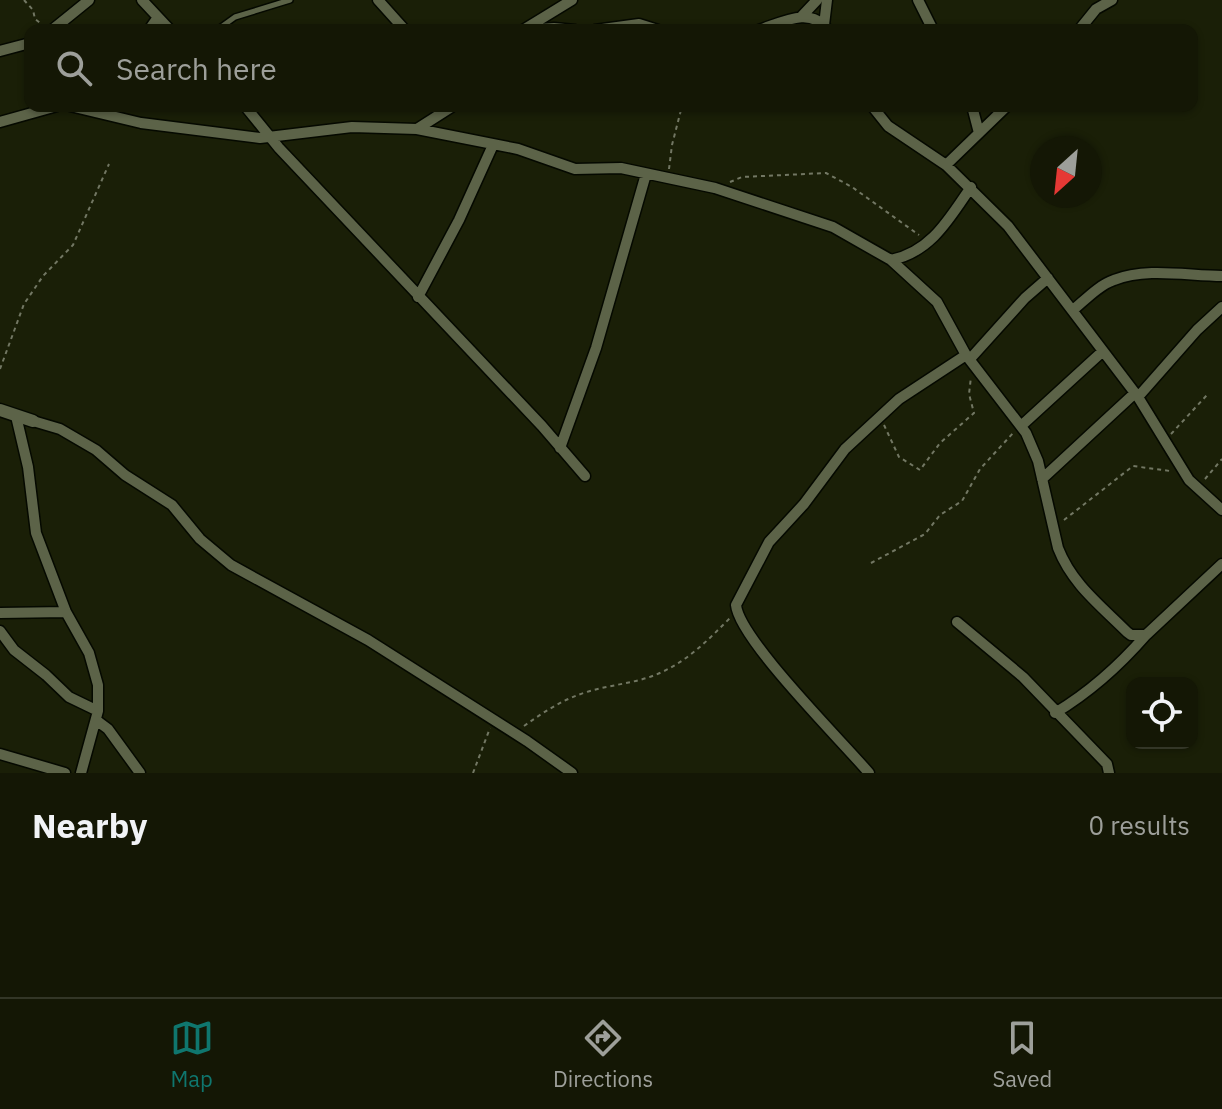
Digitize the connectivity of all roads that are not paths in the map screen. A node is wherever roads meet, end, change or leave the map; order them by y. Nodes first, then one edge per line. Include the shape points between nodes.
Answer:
1 (89, 0) edge
2 (142, 0) edge
3 (290, 0) edge
4 (378, 0) edge
5 (572, 0) edge
6 (817, 0) edge
7 (827, 0) edge
8 (918, 0) edge
9 (1112, 0) edge
10 (802, 16) junction
11 (158, 17) junction
12 (59, 24) edge
13 (153, 24) edge
14 (164, 24) edge
15 (225, 24) edge
16 (400, 24) edge
17 (533, 24) edge
18 (777, 24) edge
19 (819, 24) edge
20 (826, 24) edge
21 (930, 24) edge
22 (1084, 24) edge
23 (24, 45) edge
24 (0, 51) edge
25 (36, 112) edge
26 (95, 112) edge
27 (250, 112) edge
28 (444, 112) edge
29 (877, 112) edge
30 (974, 112) edge
31 (1001, 112) edge
32 (0, 122) edge
33 (417, 129) junction
34 (979, 133) junction
35 (272, 137) junction
36 (493, 145) junction
37 (946, 165) junction
38 (646, 174) junction
39 (971, 187) junction
40 (891, 260) junction
41 (1222, 276) edge
42 (1048, 278) junction
43 (418, 297) junction
44 (1222, 307) edge
45 (1073, 310) junction
46 (1103, 351) junction
47 (970, 359) junction
48 (1136, 395) junction
49 (0, 410) edge
50 (16, 416) junction
51 (33, 421) joint
52 (1021, 426) junction
53 (560, 448) junction
54 (585, 476) dead end
55 (1042, 479) junction
56 (1222, 510) edge
57 (1222, 564) edge
58 (66, 612) junction
59 (0, 613) edge
60 (957, 622) dead end
61 (0, 631) edge
62 (1146, 635) junction
63 (1055, 713) junction
64 (97, 716) junction
65 (0, 754) edge
66 (65, 773) edge
67 (81, 773) edge
68 (140, 773) edge
69 (572, 773) edge
70 (869, 773) edge
71 (1109, 773) edge

1 - 12 street
2 - 11 street
3 - 15 lane
4 - 16 street
5 - 17 street
6 - 10 street
7 - 20 street
8 - 21 street
9 - 22 street
10 - 18 street
10 - 19 street
11 - 13 street
11 - 14 street
23 - 24 street
25 - 32 street
26 - 35 street via 141,123
27 - 35 street
28 - 33 street
29 - 37 street via 888,126
30 - 34 street
31 - 34 street
33 - 35 street via 352,127
33 - 36 street
34 - 37 street
35 - 43 street
36 - 38 street via 575,169 621,168
36 - 43 street
37 - 39 street
38 - 40 street via 721,189 833,227
38 - 53 street via 596,348
39 - 40 street via 929,243
39 - 42 street
40 - 47 street via 937,302
41 - 45 street via 1124,277 1107,283
42 - 45 street
42 - 47 street
43 - 53 street
44 - 48 street
45 - 46 street
46 - 48 street
46 - 52 street
47 - 52 street
47 - 70 street via 899,399 845,449 769,542 737,601 736,611 751,638
48 - 55 street
48 - 56 street via 1185,474
49 - 50 street
50 - 51 street
50 - 58 street via 34,525
51 - 69 street via 85,442 172,505 231,565 356,633
52 - 55 street
53 - 54 street
55 - 62 street via 1063,561 1097,606 1131,635
57 - 62 street
58 - 59 street
58 - 64 street via 95,670
60 - 63 street via 1023,677
61 - 64 street via 14,650
62 - 63 street via 1115,668
63 - 71 street via 1107,764
64 - 67 street
64 - 68 street
65 - 66 street

